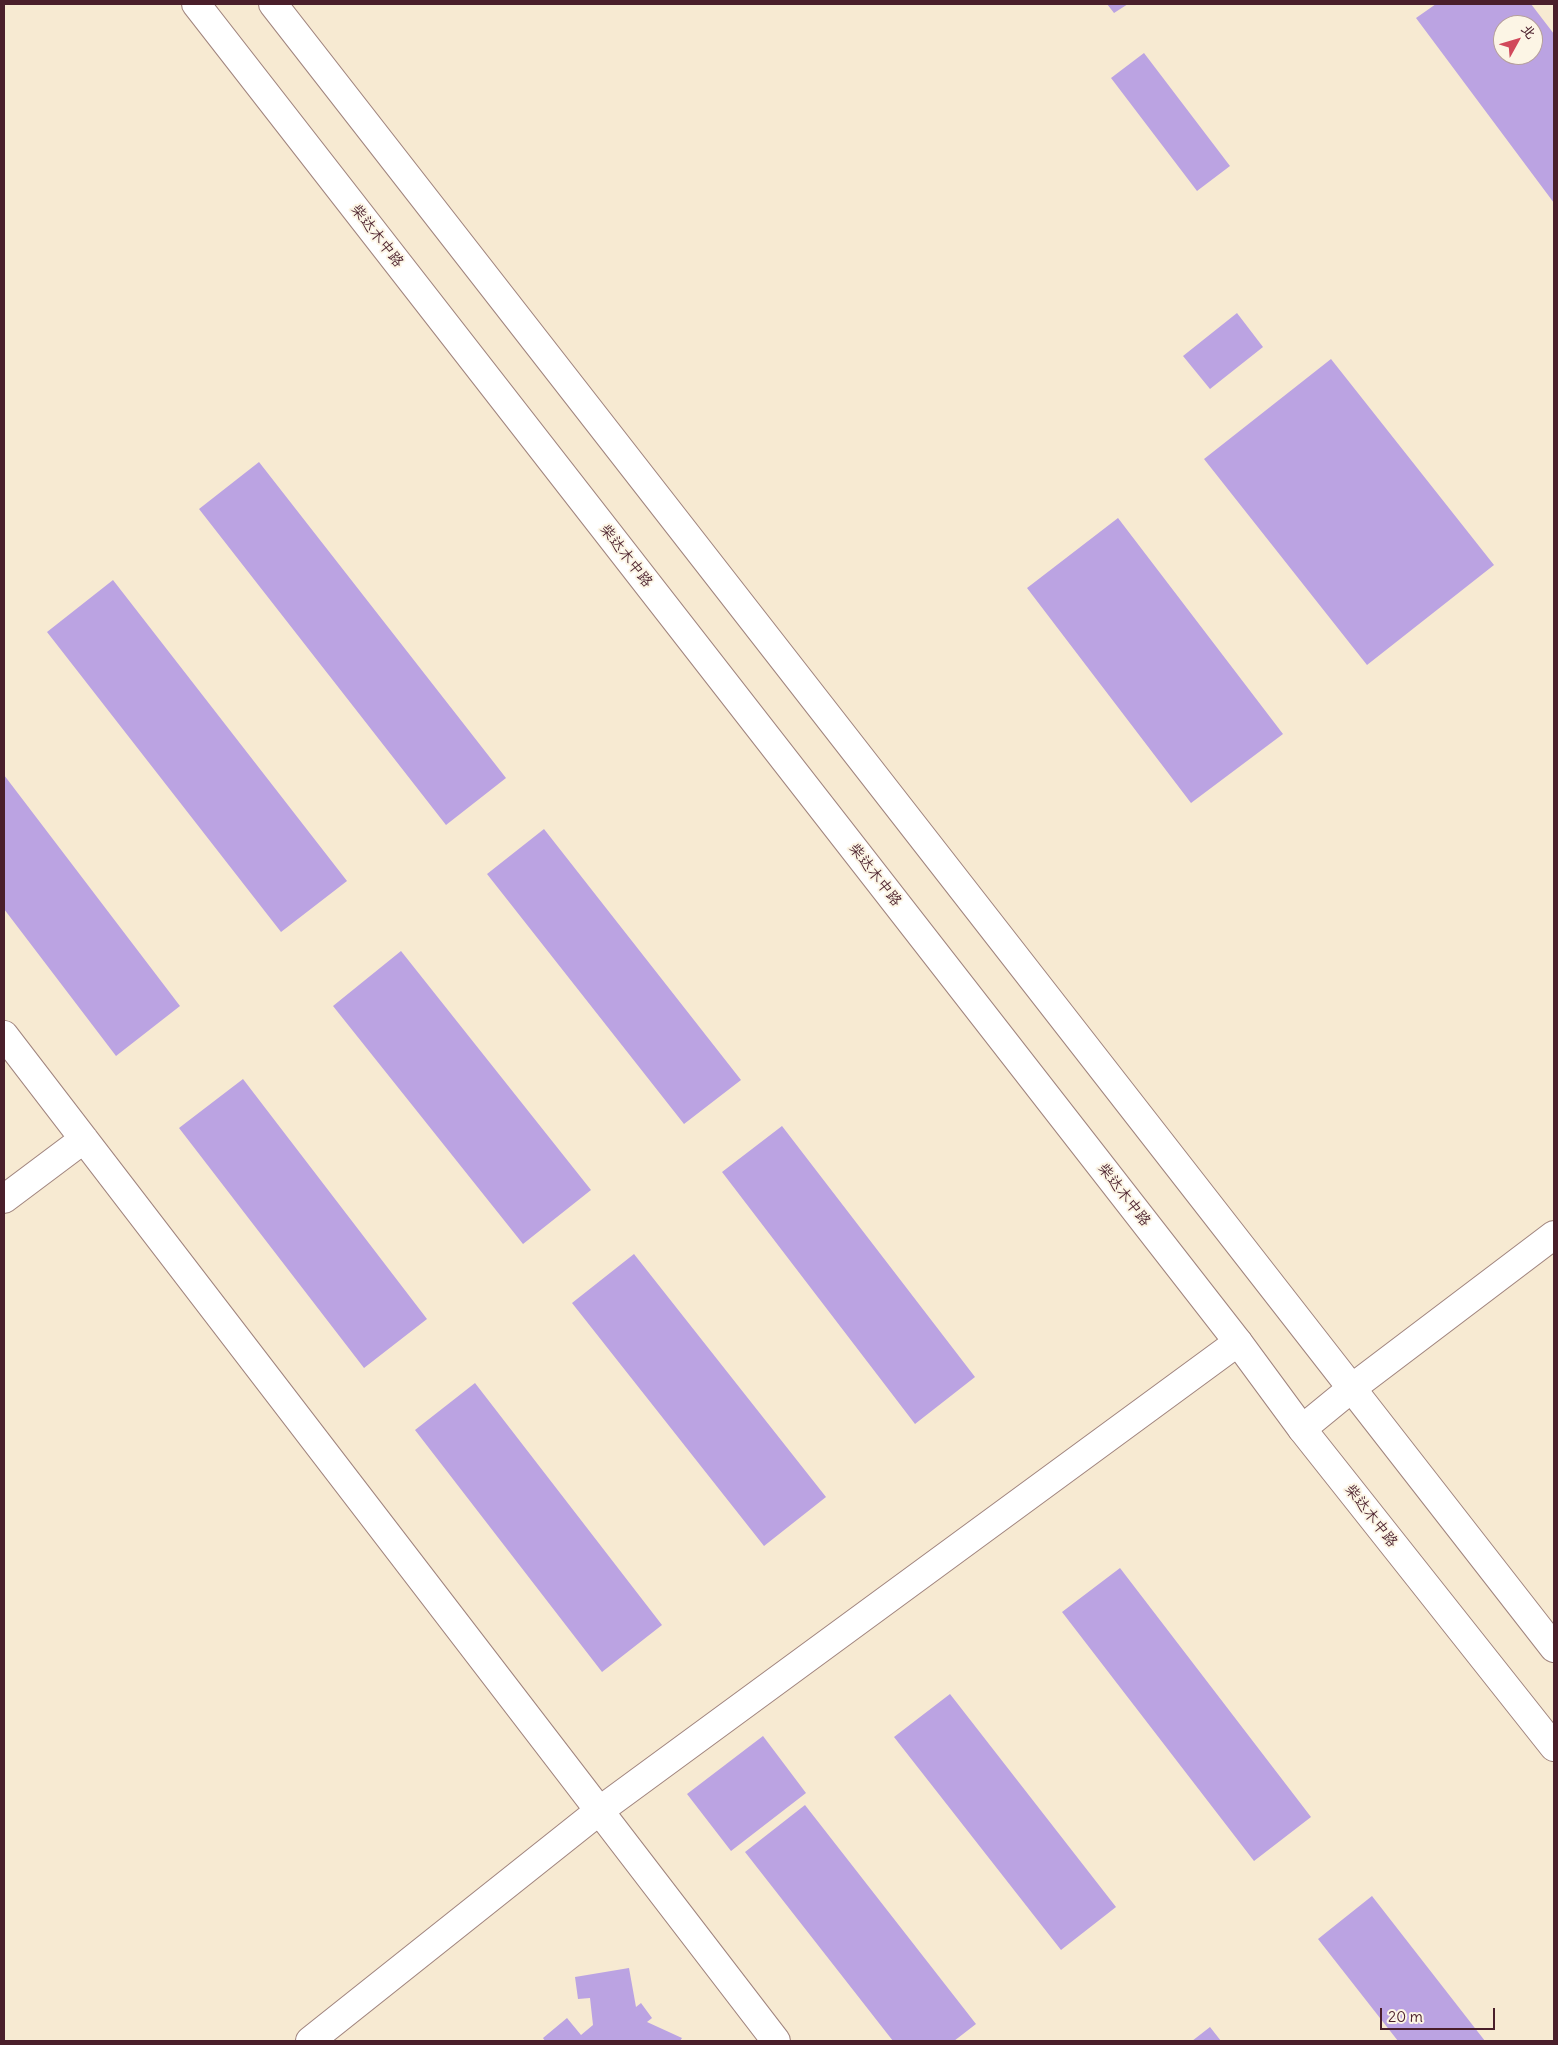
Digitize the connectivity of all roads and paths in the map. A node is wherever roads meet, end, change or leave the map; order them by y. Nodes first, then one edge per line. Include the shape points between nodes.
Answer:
1 (196, 4) edge
2 (273, 4) edge
3 (4, 1035) edge
4 (84, 1139) junction
5 (4, 1199) edge
6 (1554, 1235) edge
7 (1238, 1342) junction
8 (1352, 1388) junction
9 (1302, 1429) junction
10 (1554, 1648) edge
11 (1554, 1747) edge
12 (599, 1811) junction
13 (310, 2041) edge
14 (776, 2041) edge

1 - 7 main road, 柴达木中路
2 - 8 main road
3 - 4 main road
4 - 5 main road
4 - 12 main road
6 - 8 main road
7 - 9 main road, 柴达木中路
7 - 12 main road
8 - 9 main road
8 - 10 main road
9 - 11 main road, 柴达木中路
12 - 13 main road
12 - 14 main road

